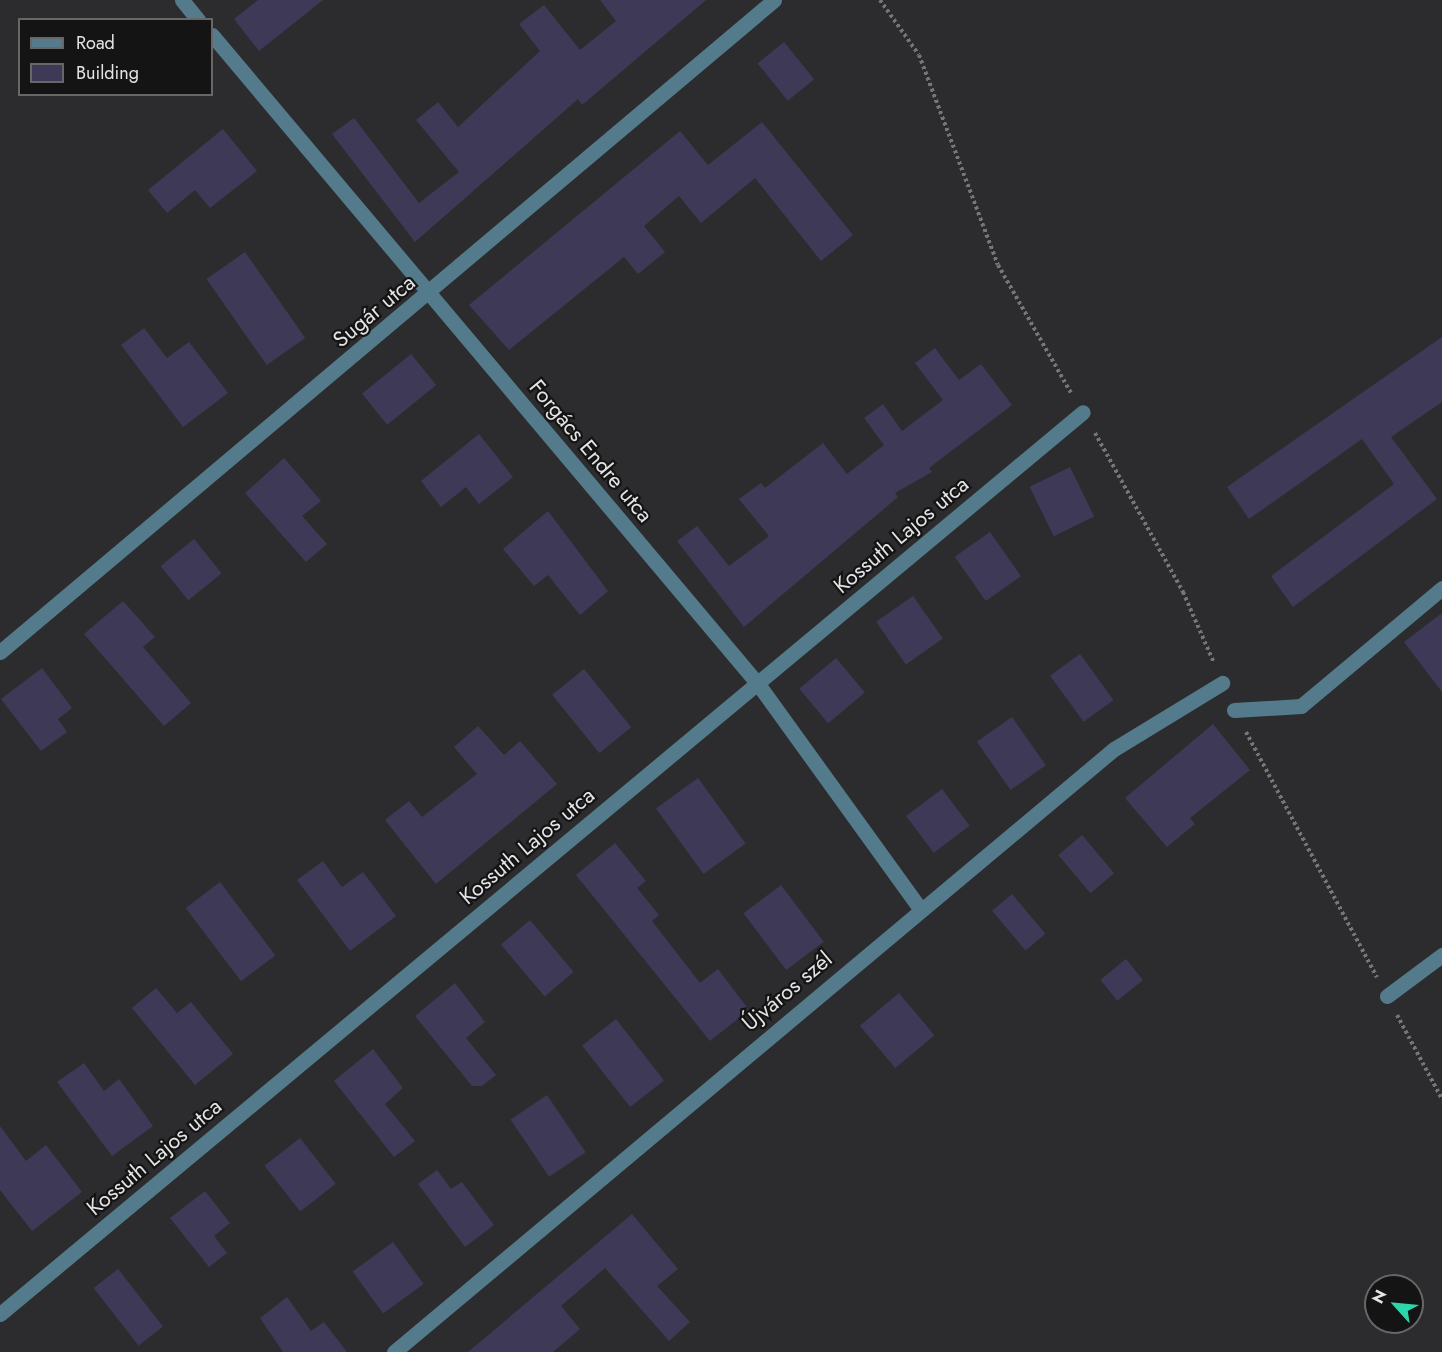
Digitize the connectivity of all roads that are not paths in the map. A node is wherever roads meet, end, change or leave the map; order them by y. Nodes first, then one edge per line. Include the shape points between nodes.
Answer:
1 (182, 0) edge
2 (774, 0) edge
3 (196, 18) edge
4 (213, 36) edge
5 (430, 294) junction
6 (1083, 412) road end
7 (1442, 588) edge
8 (0, 652) edge
9 (1222, 683) road end
10 (758, 684) junction
11 (1234, 710) road end
12 (920, 909) junction
13 (1442, 955) edge
14 (1387, 996) road end
15 (0, 1314) edge
16 (394, 1352) edge

1 - 3 street
2 - 5 street, Sugár utca
4 - 5 street, Forgács Endre utca
5 - 8 street, Sugár utca
5 - 10 street, Forgács Endre utca
6 - 10 street, Kossuth Lajos utca
7 - 11 street via 1301,706
9 - 12 street, Újváros szél via 1114,749
10 - 12 street, Forgács Endre utca
10 - 15 street, Kossuth Lajos utca
12 - 16 street, Újváros szél
13 - 14 street

